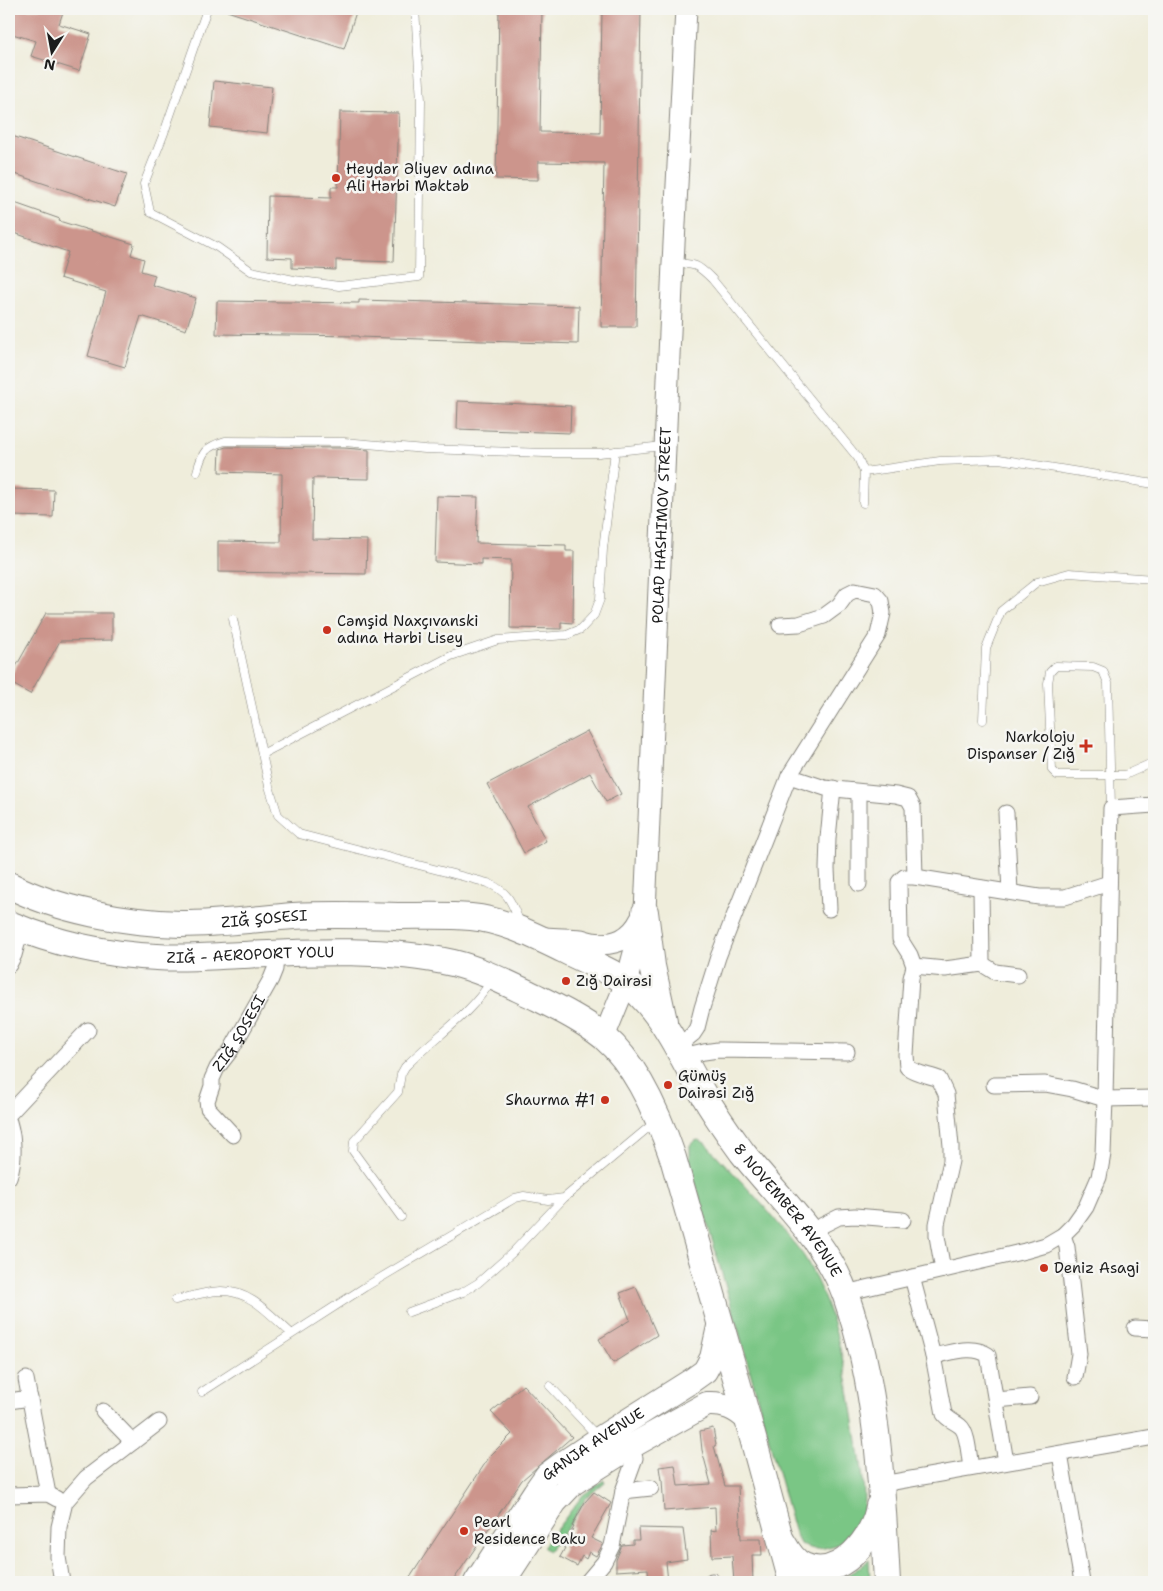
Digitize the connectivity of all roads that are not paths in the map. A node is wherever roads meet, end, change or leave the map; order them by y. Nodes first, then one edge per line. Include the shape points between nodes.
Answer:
1 (207, 9) edge
2 (415, 9) edge
3 (686, 9) edge
4 (673, 262) junction
5 (665, 446) junction
6 (615, 451) junction
7 (197, 472) dead end
8 (864, 472) junction
9 (1154, 484) edge
10 (863, 503) dead end
11 (1154, 579) edge
12 (232, 619) dead end
13 (780, 625) dead end
14 (983, 720) dead end
15 (262, 754) junction
16 (1154, 762) edge
17 (789, 776) junction
18 (1110, 776) junction
19 (834, 788) junction
20 (859, 792) junction
21 (1154, 805) edge
22 (1111, 808) junction
23 (1006, 812) dead end
24 (915, 877) junction
25 (1109, 882) junction
26 (859, 884) dead end
27 (9, 885) edge
28 (981, 888) junction
29 (1010, 892) junction
30 (829, 909) dead end
31 (645, 912) junction
32 (15, 926) edge
33 (532, 935) junction
34 (276, 954) junction
35 (982, 964) junction
36 (9, 966) edge
37 (914, 966) junction
38 (1018, 975) dead end
39 (494, 977) junction
40 (626, 983) junction
41 (664, 1024) junction
42 (88, 1030) dead end
43 (604, 1037) junction
44 (680, 1052) junction
45 (847, 1052) dead end
46 (994, 1085) dead end
47 (1154, 1098) edge
48 (1105, 1100) junction
49 (9, 1114) edge
50 (658, 1119) junction
51 (9, 1122) edge
52 (233, 1135) dead end
53 (9, 1177) edge
54 (564, 1198) junction
55 (401, 1217) dead end
56 (903, 1220) dead end
57 (809, 1232) junction
58 (1063, 1235) junction
59 (943, 1270) junction
60 (912, 1277) junction
61 (845, 1293) junction
62 (175, 1300) dead end
63 (409, 1312) dead end
64 (720, 1322) junction
65 (1135, 1328) dead end
66 (1154, 1329) edge
67 (292, 1334) junction
68 (933, 1356) junction
69 (1075, 1377) dead end
70 (26, 1379) dead end
71 (550, 1386) dead end
72 (202, 1392) dead end
73 (1030, 1397) dead end
74 (30, 1398) junction
75 (996, 1400) junction
76 (9, 1401) edge
77 (103, 1411) dead end
78 (748, 1420) junction
79 (159, 1422) dead end
80 (1154, 1437) edge
81 (599, 1439) junction
82 (133, 1442) junction
83 (630, 1446) junction
84 (1060, 1454) junction
85 (1006, 1462) junction
86 (971, 1468) junction
87 (882, 1484) junction
88 (651, 1488) dead end
89 (622, 1491) junction
90 (48, 1494) junction
91 (9, 1495) edge
92 (65, 1502) junction
93 (780, 1538) junction
94 (62, 1582) edge
95 (476, 1582) edge
96 (503, 1582) edge
97 (587, 1582) edge
98 (792, 1582) edge
99 (887, 1582) edge
100 (1082, 1582) edge

1 - 2 lane via 144,184 150,212 217,247 251,271 339,286 419,276 421,100
3 - 4 street, POLAD HASHIMOV STREET
4 - 5 street, POLAD HASHIMOV STREET
4 - 8 lane via 702,268 858,458
5 - 6 lane
5 - 31 street, POLAD HASHIMOV STREET
6 - 7 lane via 544,453 425,449 344,442 225,441 211,445 202,455
6 - 15 lane via 602,549 600,599 594,615 581,629 567,635 498,640 451,656
8 - 9 lane via 940,461 999,460
8 - 10 lane
11 - 14 lane via 1069,574 1037,582 1001,611 986,648
12 - 15 lane
13 - 17 street via 799,624 824,616 855,590 875,594 881,601 883,613 878,635
15 - 33 lane via 278,815 299,834 488,883 505,893
16 - 18 lane via 1125,775
17 - 19 street
17 - 44 street via 718,957 697,1028
18 - 18 lane via 1108,682 1103,671 1093,667 1056,666 1050,672 1048,683 1052,770 1057,775
18 - 22 lane
19 - 20 street
19 - 30 street via 828,838
20 - 24 street via 908,798 913,807
20 - 26 street
21 - 22 street
22 - 25 street
23 - 29 street
24 - 28 street
24 - 37 street via 904,877 899,882 900,939
25 - 29 street via 1065,897
25 - 48 street
27 - 33 highway, 8 NOVEMBER AVENUE via 59,904 158,923 208,923 297,916 452,916 490,920
28 - 29 street
28 - 35 street
31 - 33 street via 632,933 611,943
31 - 40 street, POLAD HASHIMOV STREET
31 - 41 highway
32 - 34 highway via 88,948 157,958
32 - 36 street
33 - 40 highway, 8 NOVEMBER AVENUE
34 - 39 highway via 376,954 421,958 454,964
34 - 52 street via 271,979 212,1079 208,1108
35 - 37 street via 945,969
35 - 38 street via 995,972
37 - 59 street via 907,1067 913,1072 939,1079 946,1094 951,1161 939,1211 937,1236
39 - 43 highway via 560,1009
39 - 55 lane via 470,1008 405,1068 398,1092 354,1141 353,1151
40 - 41 highway, 8 NOVEMBER AVENUE via 648,1003
40 - 43 street, POLAD HASHIMOV STREET
41 - 44 highway, 8 NOVEMBER AVENUE
42 - 49 street
43 - 50 highway via 633,1072
44 - 45 street
44 - 57 highway, 8 NOVEMBER AVENUE via 723,1126
46 - 48 street via 1045,1084
47 - 48 street
48 - 58 street via 1099,1177 1086,1207
50 - 54 lane
50 - 64 highway via 673,1158
51 - 53 street via 13,1152
54 - 63 lane via 512,1254 478,1283
54 - 67 lane via 515,1198
56 - 57 street via 839,1217
57 - 61 highway, 8 NOVEMBER AVENUE
58 - 59 street via 1046,1245
58 - 69 street via 1077,1328 1079,1354
59 - 60 street
60 - 61 street
60 - 68 street
61 - 87 highway, 8 NOVEMBER AVENUE via 868,1380
62 - 67 lane via 219,1291 239,1293 257,1302
64 - 78 highway
64 - 81 main road, GANJA AVENUE via 712,1358 705,1371
65 - 66 street
67 - 72 lane
68 - 75 street via 974,1349 988,1354
68 - 86 street via 944,1414 964,1431
70 - 74 street
71 - 81 lane
73 - 75 street
74 - 76 street
74 - 90 street
75 - 85 street
77 - 82 street
78 - 83 main road, GANJA AVENUE via 728,1406 707,1404
78 - 93 highway
79 - 82 street
80 - 84 street
81 - 95 main road, GANJA AVENUE via 547,1475
82 - 92 street via 86,1478
83 - 89 street via 635,1458
83 - 96 main road, GANJA AVENUE via 563,1492
84 - 85 street
84 - 100 street
85 - 86 street
86 - 87 street
87 - 93 highway via 878,1513 868,1537 849,1558 838,1564 815,1569 804,1566 795,1560
87 - 99 highway, 8 NOVEMBER AVENUE
88 - 89 street
89 - 97 street via 612,1546 604,1562
90 - 91 street
90 - 92 street
92 - 94 street via 59,1527 58,1557
93 - 98 highway

